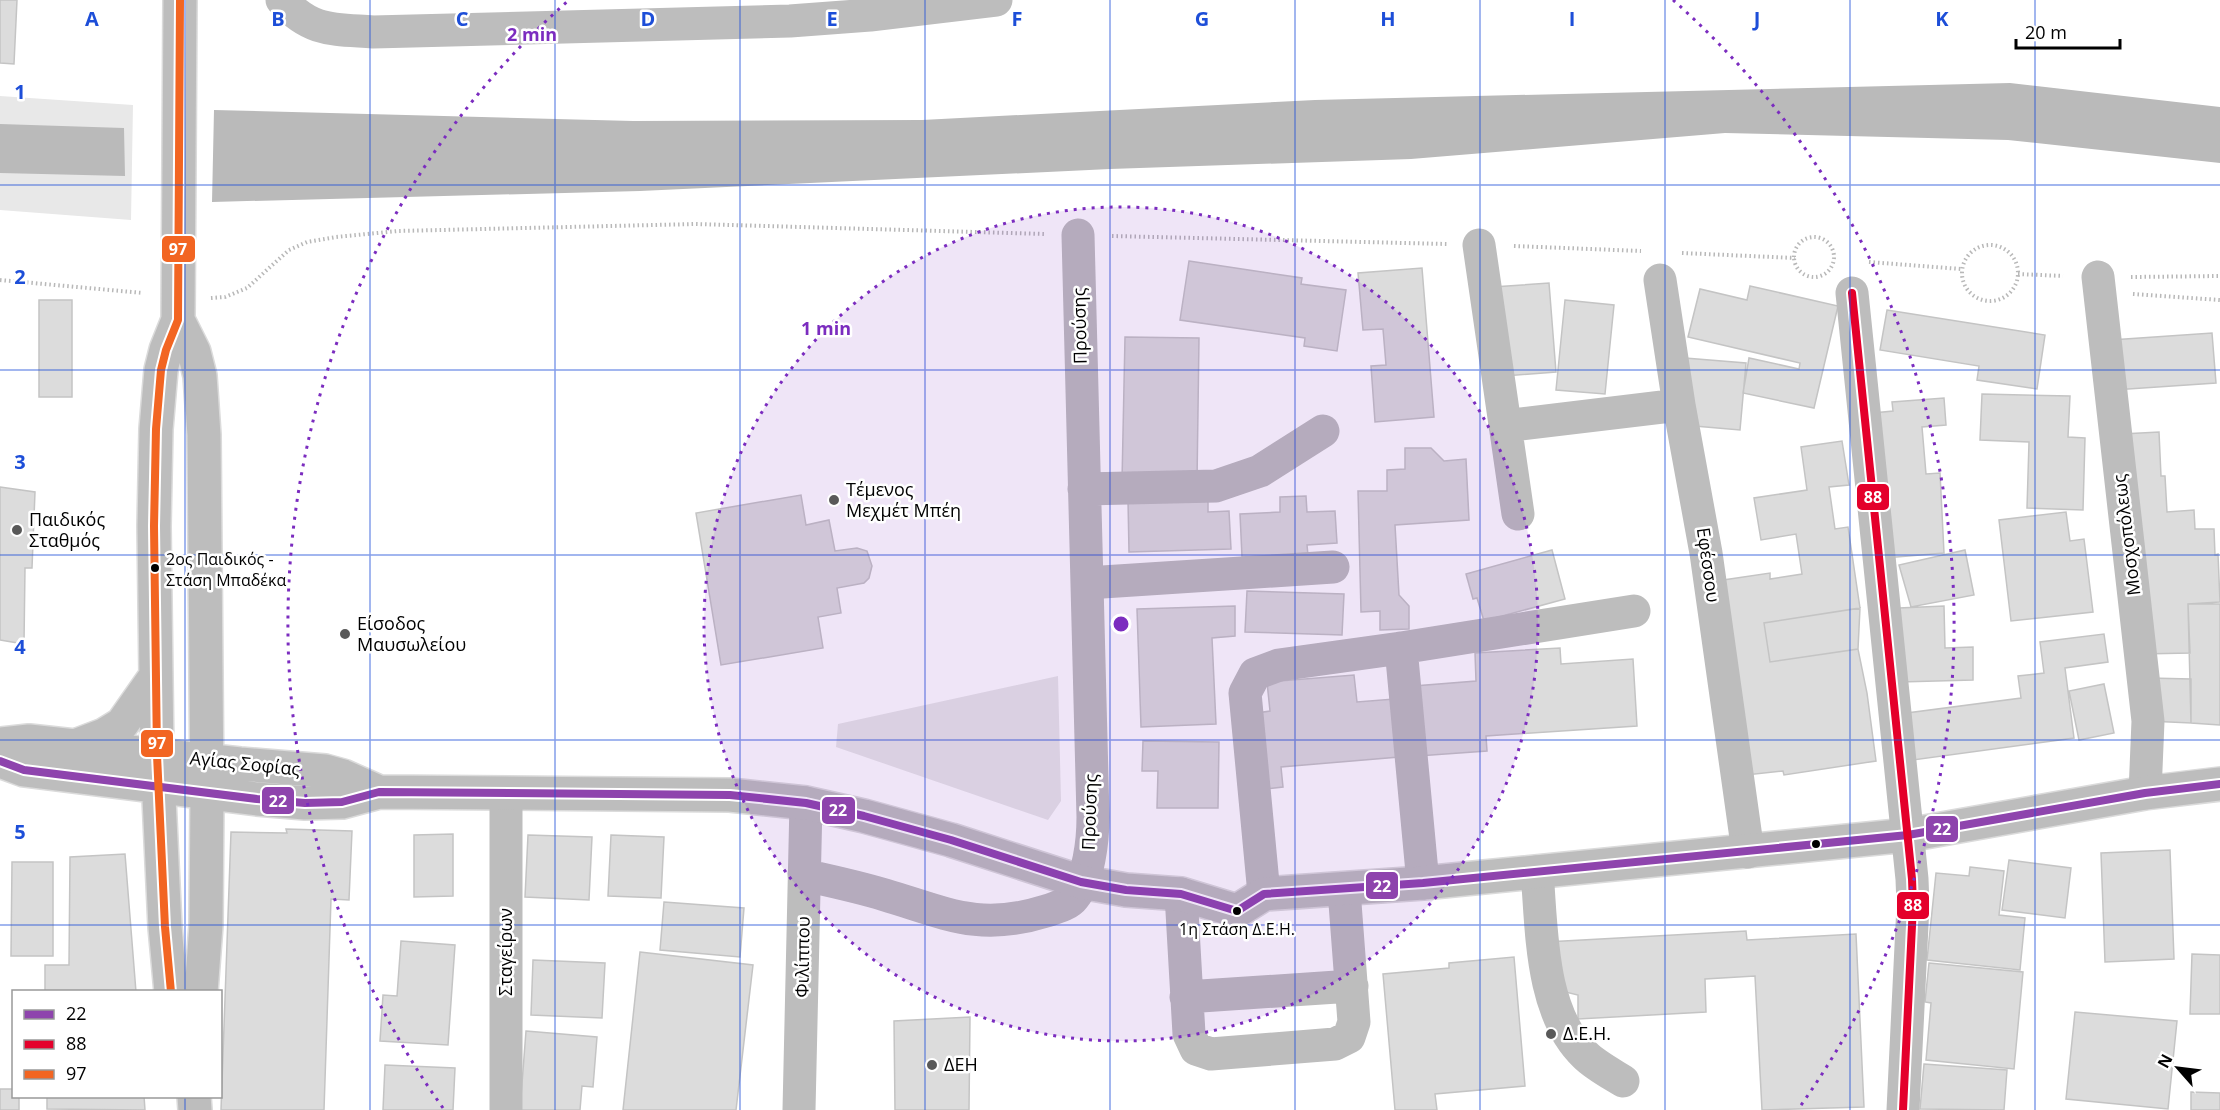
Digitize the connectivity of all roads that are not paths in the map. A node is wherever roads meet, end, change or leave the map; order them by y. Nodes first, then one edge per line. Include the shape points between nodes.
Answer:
1 (171, 0) edge
2 (180, 0) edge
3 (282, 0) edge
4 (996, 0) edge
5 (709, 11) edge
6 (1078, 235) road end
7 (1479, 245) road end
8 (1660, 280) dead end
9 (2099, 285) road end
10 (1852, 293) dead end
11 (178, 296) junction
12 (1679, 405) junction
13 (1505, 426) junction
14 (1323, 431) dead end
15 (1084, 489) junction
16 (1518, 514) dead end
17 (1333, 567) dead end
18 (1087, 583) junction
19 (1634, 611) dead end
20 (1401, 648) junction
21 (156, 677) junction
22 (0, 744) edge
23 (75, 746) junction
24 (157, 755) junction
25 (0, 761) edge
26 (207, 761) junction
27 (2220, 784) edge
28 (159, 788) junction
29 (379, 792) junction
30 (2145, 793) junction
31 (207, 794) junction
32 (506, 794) junction
33 (806, 803) junction
34 (1908, 835) junction
35 (1748, 852) junction
36 (1537, 872) junction
37 (804, 875) junction
38 (1081, 882) junction
39 (1423, 883) junction
40 (1344, 890) junction
41 (1181, 894) junction
42 (1264, 894) junction
43 (1352, 986) junction
44 (171, 990) edge
45 (201, 990) edge
46 (1186, 997) junction
47 (1623, 1081) dead end
48 (506, 1110) edge
49 (799, 1110) edge
50 (1903, 1110) edge

1 - 2 street
2 - 11 street
3 - 5 street via 297,16 316,25 373,32
4 - 5 street via 859,16
6 - 15 street, Προύσης
7 - 13 street
8 - 12 street, Εφέσσου
9 - 30 street, Μοσχοπόλεως via 2148,721
10 - 34 street
11 - 21 street via 161,370 156,429
11 - 26 street via 200,376 204,435
12 - 13 street
12 - 35 street, Εφέσσου via 1706,553
13 - 16 street
14 - 15 street via 1260,471 1216,486
15 - 18 street, Προύσης
17 - 18 street
18 - 38 street, Προύσης via 1093,817 1090,853
19 - 20 street
20 - 39 street
20 - 42 street via 1279,665 1256,674 1245,693
21 - 23 street via 122,724
21 - 24 street
22 - 23 street, Αγίας Σοφίας via 29,741
23 - 24 street, Αγίας Σοφίας
24 - 26 street, Αγίας Σοφίας
24 - 28 street
25 - 28 street, Αγίας Σοφίας via 24,770
26 - 29 street, Αγίας Σοφίας via 325,771
26 - 31 street
27 - 30 street
28 - 31 street, Αγίας Σοφίας
28 - 44 street
29 - 31 street, Αγίας Σοφίας via 342,802 305,803
29 - 32 street, Αγίας Σοφίας
30 - 34 street
31 - 45 street
32 - 33 street, Αγίας Σοφίας via 730,795
32 - 48 street, Σταγείρων
33 - 37 street, Φιλίππου
33 - 38 street, Αγίας Σοφίας via 910,828
34 - 35 street
34 - 50 street via 1913,905
35 - 36 street
36 - 39 street
36 - 47 street via 1549,988 1567,1033 1585,1056
37 - 38 street via 865,889 952,917 988,921 1060,906 1073,898
37 - 49 street, Φιλίππου
38 - 41 street
39 - 40 street
40 - 42 street
40 - 43 street
41 - 42 street via 1237,911
41 - 46 street
43 - 46 street
43 - 46 street via 1353,1030 1343,1042 1211,1054 1196,1049 1191,1042

